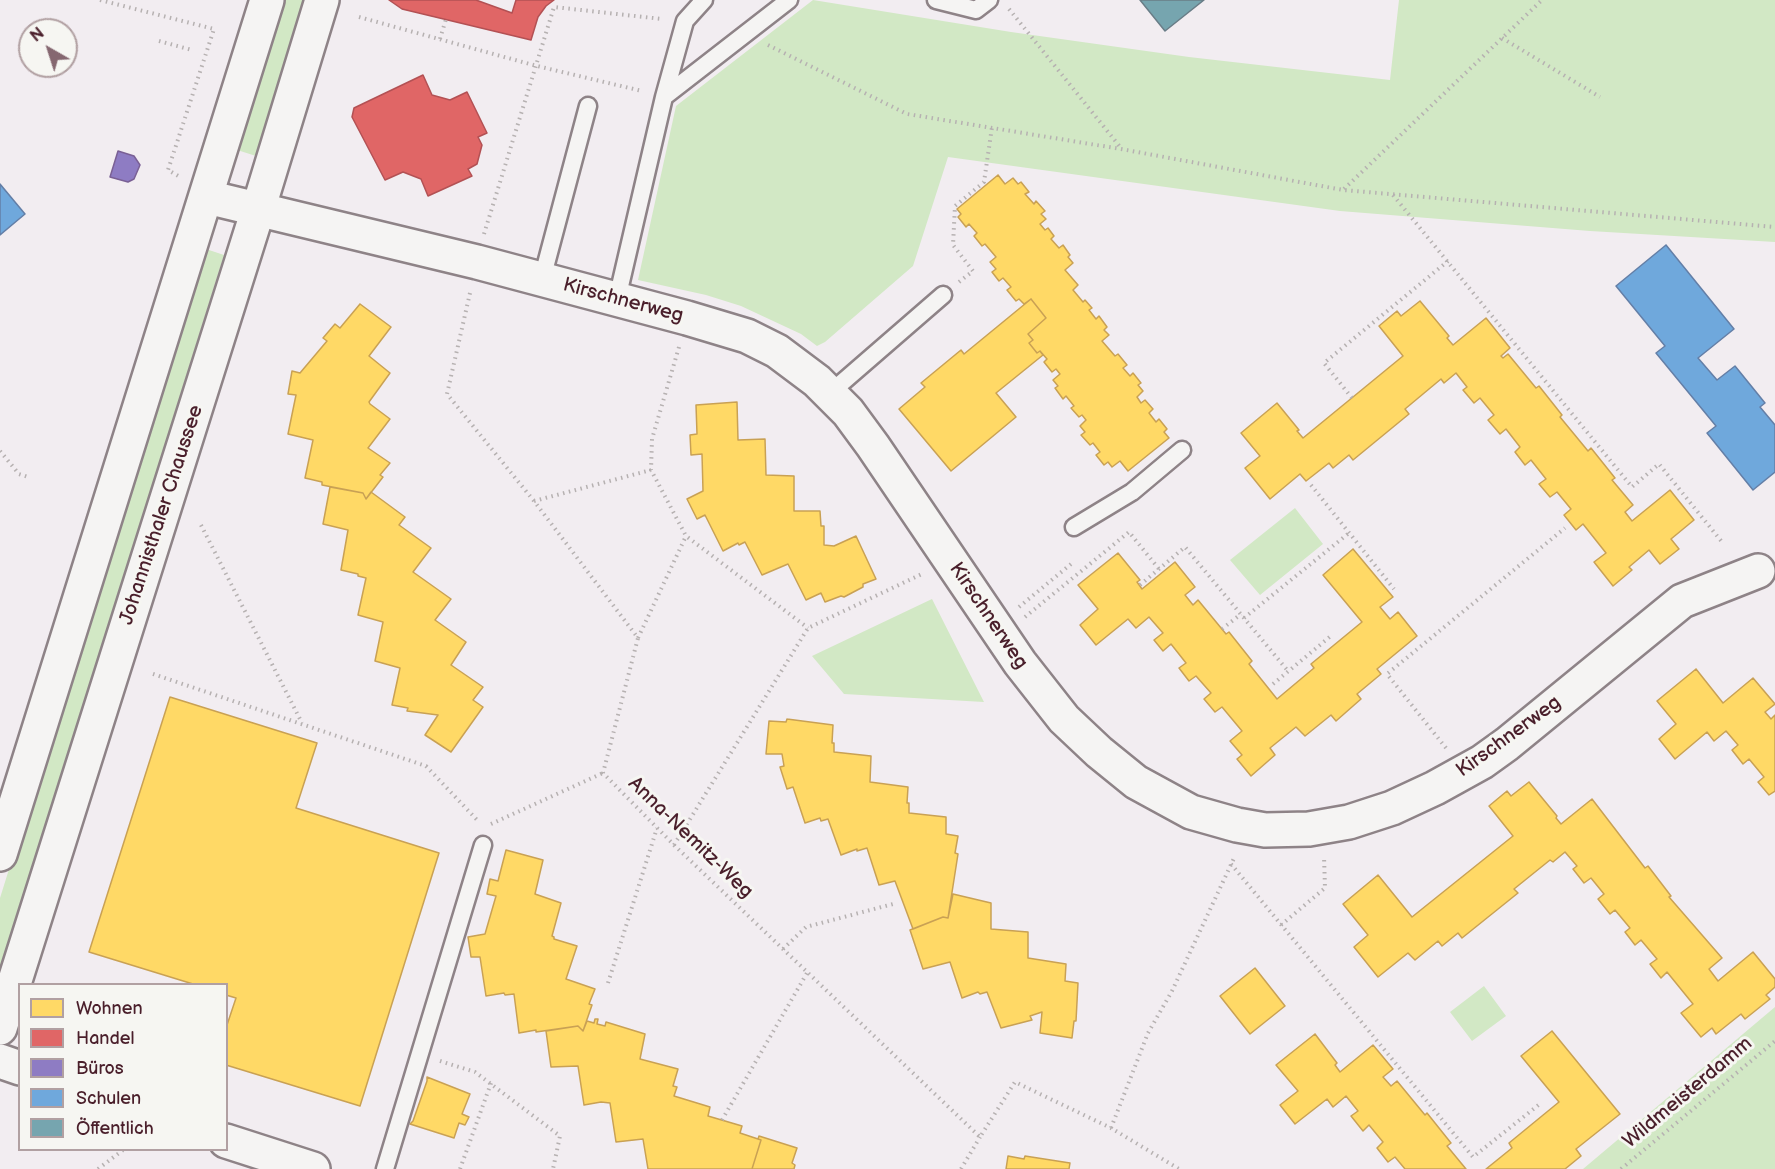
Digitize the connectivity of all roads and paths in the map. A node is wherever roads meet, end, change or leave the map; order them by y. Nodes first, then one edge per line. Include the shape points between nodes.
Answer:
1 (100, 0) edge
2 (267, 0) edge
3 (322, 0) edge
4 (704, 0) edge
5 (789, 0) edge
6 (936, 0) edge
7 (988, 0) edge
8 (1542, 0) edge
9 (1008, 9) dead end
10 (359, 17) dead end
11 (446, 19) dead end
12 (685, 21) junction
13 (744, 35) junction
14 (1502, 38) junction
15 (440, 39) junction
16 (159, 41) dead end
17 (192, 50) dead end
18 (537, 66) junction
19 (664, 96) junction
20 (1600, 98) dead end
21 (588, 106) dead end
22 (992, 127) junction
23 (1121, 149) junction
24 (168, 170) dead end
25 (1343, 190) junction
26 (1393, 194) junction
27 (207, 197) junction
28 (258, 210) junction
29 (1775, 228) edge
30 (482, 243) dead end
31 (1448, 261) junction
32 (542, 279) junction
33 (471, 288) dead end
34 (943, 295) joint
35 (617, 299) junction
36 (687, 318) junction
37 (830, 393) junction
38 (1352, 398) dead end
39 (1182, 450) dead end
40 (0, 451) edge
41 (651, 470) junction
42 (28, 477) dead end
43 (1311, 485) dead end
44 (534, 501) junction
45 (201, 525) dead end
46 (1074, 527) dead end
47 (1565, 528) dead end
48 (1349, 533) junction
49 (686, 536) junction
50 (1722, 542) dead end
51 (1071, 564) dead end
52 (1159, 569) junction
53 (931, 570) dead end
54 (1758, 571) dead end
55 (1140, 585) dead end
56 (1394, 589) dead end
57 (1013, 612) dead end
58 (1242, 616) junction
59 (1019, 622) dead end
60 (808, 628) junction
61 (1222, 629) dead end
62 (1332, 635) dead end
63 (638, 638) junction
64 (1288, 671) junction
65 (153, 674) dead end
66 (1273, 684) dead end
67 (302, 724) junction
68 (1452, 755) dead end
69 (603, 773) junction
70 (657, 828) junction
71 (483, 845) dead end
72 (674, 845) junction
73 (1239, 847) dead end
74 (1323, 848) dead end
75 (0, 854) edge
76 (1232, 864) junction
77 (893, 904) dead end
78 (1281, 925) junction
79 (783, 949) junction
80 (807, 973) junction
81 (608, 983) dead end
82 (0, 1029) edge
83 (1775, 1041) edge
84 (420, 1055) junction
85 (0, 1061) edge
86 (18, 1067) edge
87 (492, 1083) junction
88 (1541, 1103) dead end
89 (722, 1120) dead end
90 (1111, 1128) junction
91 (980, 1137) junction
92 (228, 1142) edge
93 (120, 1151) edge
94 (98, 1169) edge
95 (313, 1169) edge
96 (385, 1169) edge
97 (460, 1169) edge
98 (553, 1169) edge
99 (961, 1169) edge
100 (1179, 1169) edge
101 (1621, 1169) edge

1 - 24 path via 214,29
2 - 27 street
3 - 28 street, Johannisthaler Chaussee
4 - 12 lane
5 - 13 lane
6 - 7 lane via 976,10
8 - 14 path
9 - 23 path
10 - 15 path
11 - 15 path
12 - 18 path via 553,4
12 - 19 lane
13 - 19 lane
13 - 22 path via 907,114
14 - 20 path
14 - 25 path
15 - 18 path
16 - 17 path
18 - 19 path
18 - 30 path
19 - 35 lane
21 - 32 lane
22 - 23 path
22 - 34 path via 984,182 955,206 952,245 973,270
23 - 25 path
25 - 26 path
26 - 29 path
26 - 31 path
27 - 28 street, Kirschnerweg
27 - 75 street
28 - 32 street, Kirschnerweg
28 - 82 street, Johannisthaler Chaussee
31 - 38 path via 1324,363
31 - 50 path via 1632,486 1659,464
32 - 35 street, Kirschnerweg
33 - 44 path via 447,394
34 - 37 lane
35 - 36 street, Kirschnerweg
36 - 37 street, Kirschnerweg via 747,336 777,351
36 - 41 path via 652,439
37 - 54 street, Kirschnerweg via 873,446 1020,663 1064,718 1136,782 1191,812 1237,825 1265,830 1309,829 1349,822 1435,788 1507,744 1682,601
39 - 46 lane via 1132,492
40 - 42 path via 19,474
41 - 44 path
41 - 49 path
43 - 48 path
44 - 63 path
45 - 67 path
47 - 68 path via 1388,674
48 - 56 path
48 - 58 path
49 - 60 path
49 - 63 path, Anna-Nemitz-Weg
51 - 57 path
52 - 55 path
52 - 58 path via 1185,547
52 - 59 path via 1129,532
53 - 60 path
58 - 61 path
58 - 64 path
60 - 72 path
62 - 64 path
63 - 69 path, Anna-Nemitz-Weg
64 - 66 path
65 - 67 path
67 - 69 path via 426,766 483,827
69 - 70 path, Anna-Nemitz-Weg
70 - 72 path, Anna-Nemitz-Weg
70 - 81 path
71 - 84 lane
72 - 79 path, Anna-Nemitz-Weg
73 - 76 path
74 - 78 path via 1325,888
76 - 78 path
76 - 90 path via 1148,1033
77 - 79 path via 806,927
78 - 88 path via 1473,1157
79 - 80 path, Anna-Nemitz-Weg
80 - 89 path
80 - 91 path, Anna-Nemitz-Weg
83 - 101 path, Wildmeisterdamm
84 - 87 path via 475,1072
84 - 96 lane
85 - 86 street
87 - 97 path
87 - 98 path via 560,1136
90 - 91 path via 1015,1082
90 - 100 path
91 - 99 path
92 - 95 street
93 - 94 path

